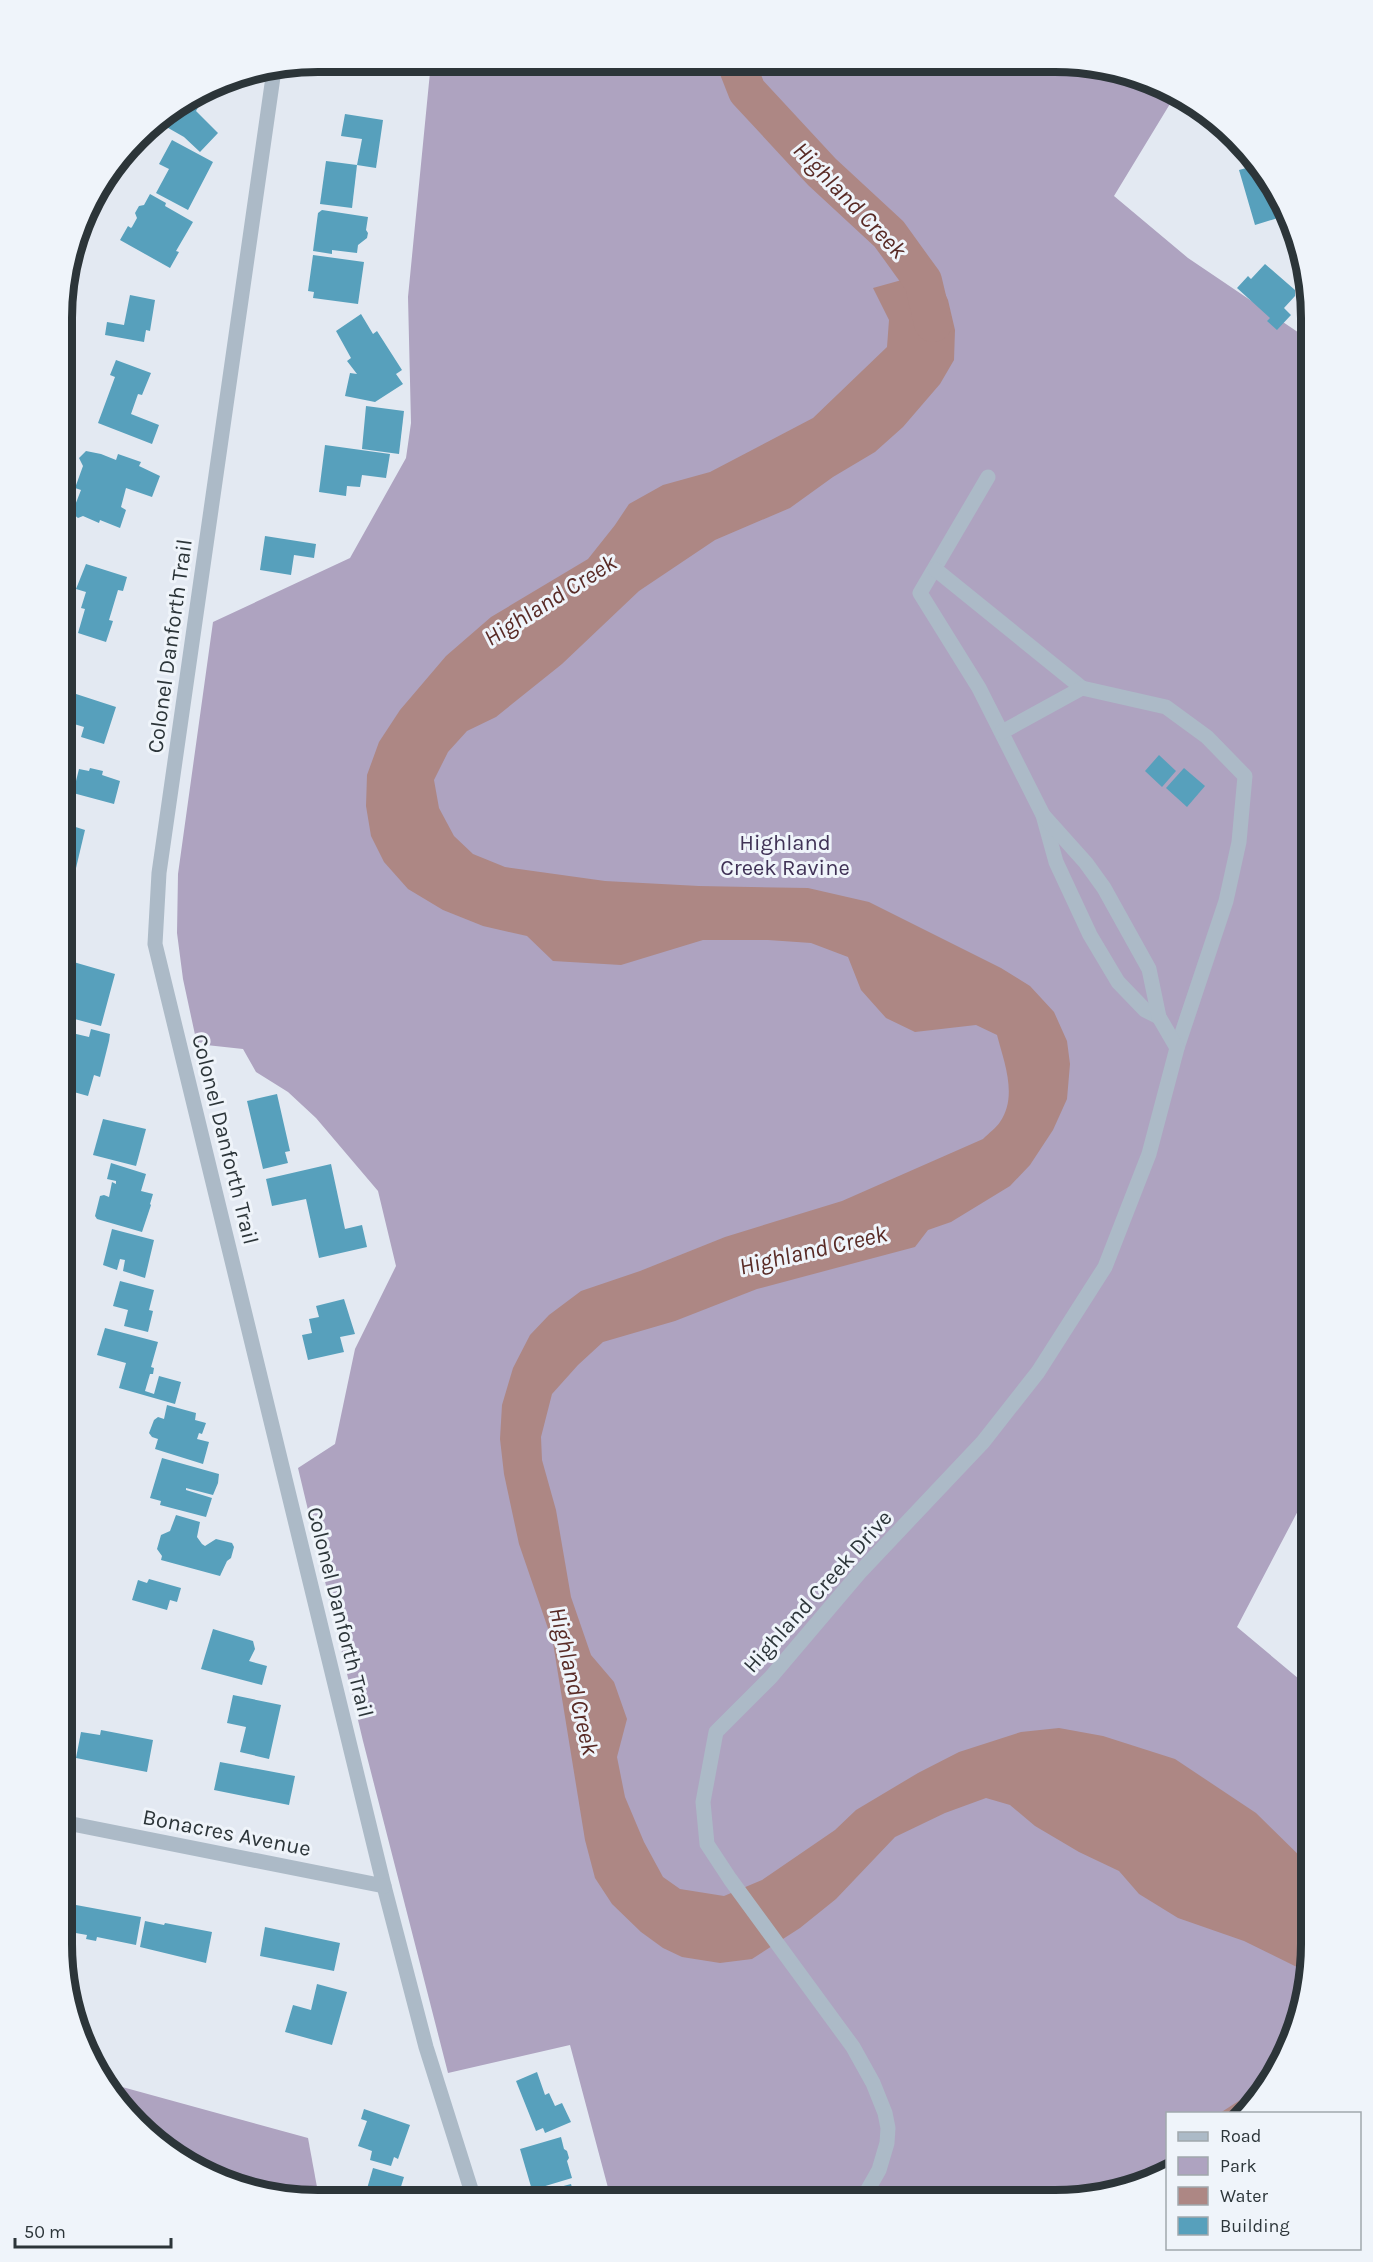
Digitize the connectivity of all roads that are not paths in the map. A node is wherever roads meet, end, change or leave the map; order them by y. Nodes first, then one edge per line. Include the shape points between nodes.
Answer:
1 (273, 76) edge
2 (988, 477) dead end
3 (935, 568) junction
4 (1082, 688) junction
5 (1002, 732) junction
6 (1043, 815) junction
7 (1159, 1017) junction
8 (1177, 1048) junction
9 (72, 1824) edge
10 (384, 1886) junction
11 (471, 2190) edge
12 (868, 2190) edge

1 - 10 street, Colonel Danforth Trail via 159,873 156,944
2 - 3 street
3 - 4 street
3 - 5 street via 920,593 980,688
4 - 5 street
4 - 8 street, Highland Creek Drive via 1166,707 1207,736 1245,776 1239,842 1226,901
5 - 6 street
6 - 7 street via 1104,888 1149,969
6 - 7 street via 1056,862 1090,935 1126,992
7 - 8 street
8 - 12 street, Highland Creek Drive via 1149,1154 1106,1267 1038,1372 983,1442 861,1571 771,1677 716,1732 703,1802 707,1844 853,2047 873,2083 885,2113 888,2143
9 - 10 street, Bonacres Avenue
10 - 11 street, Colonel Danforth Trail via 426,2047

